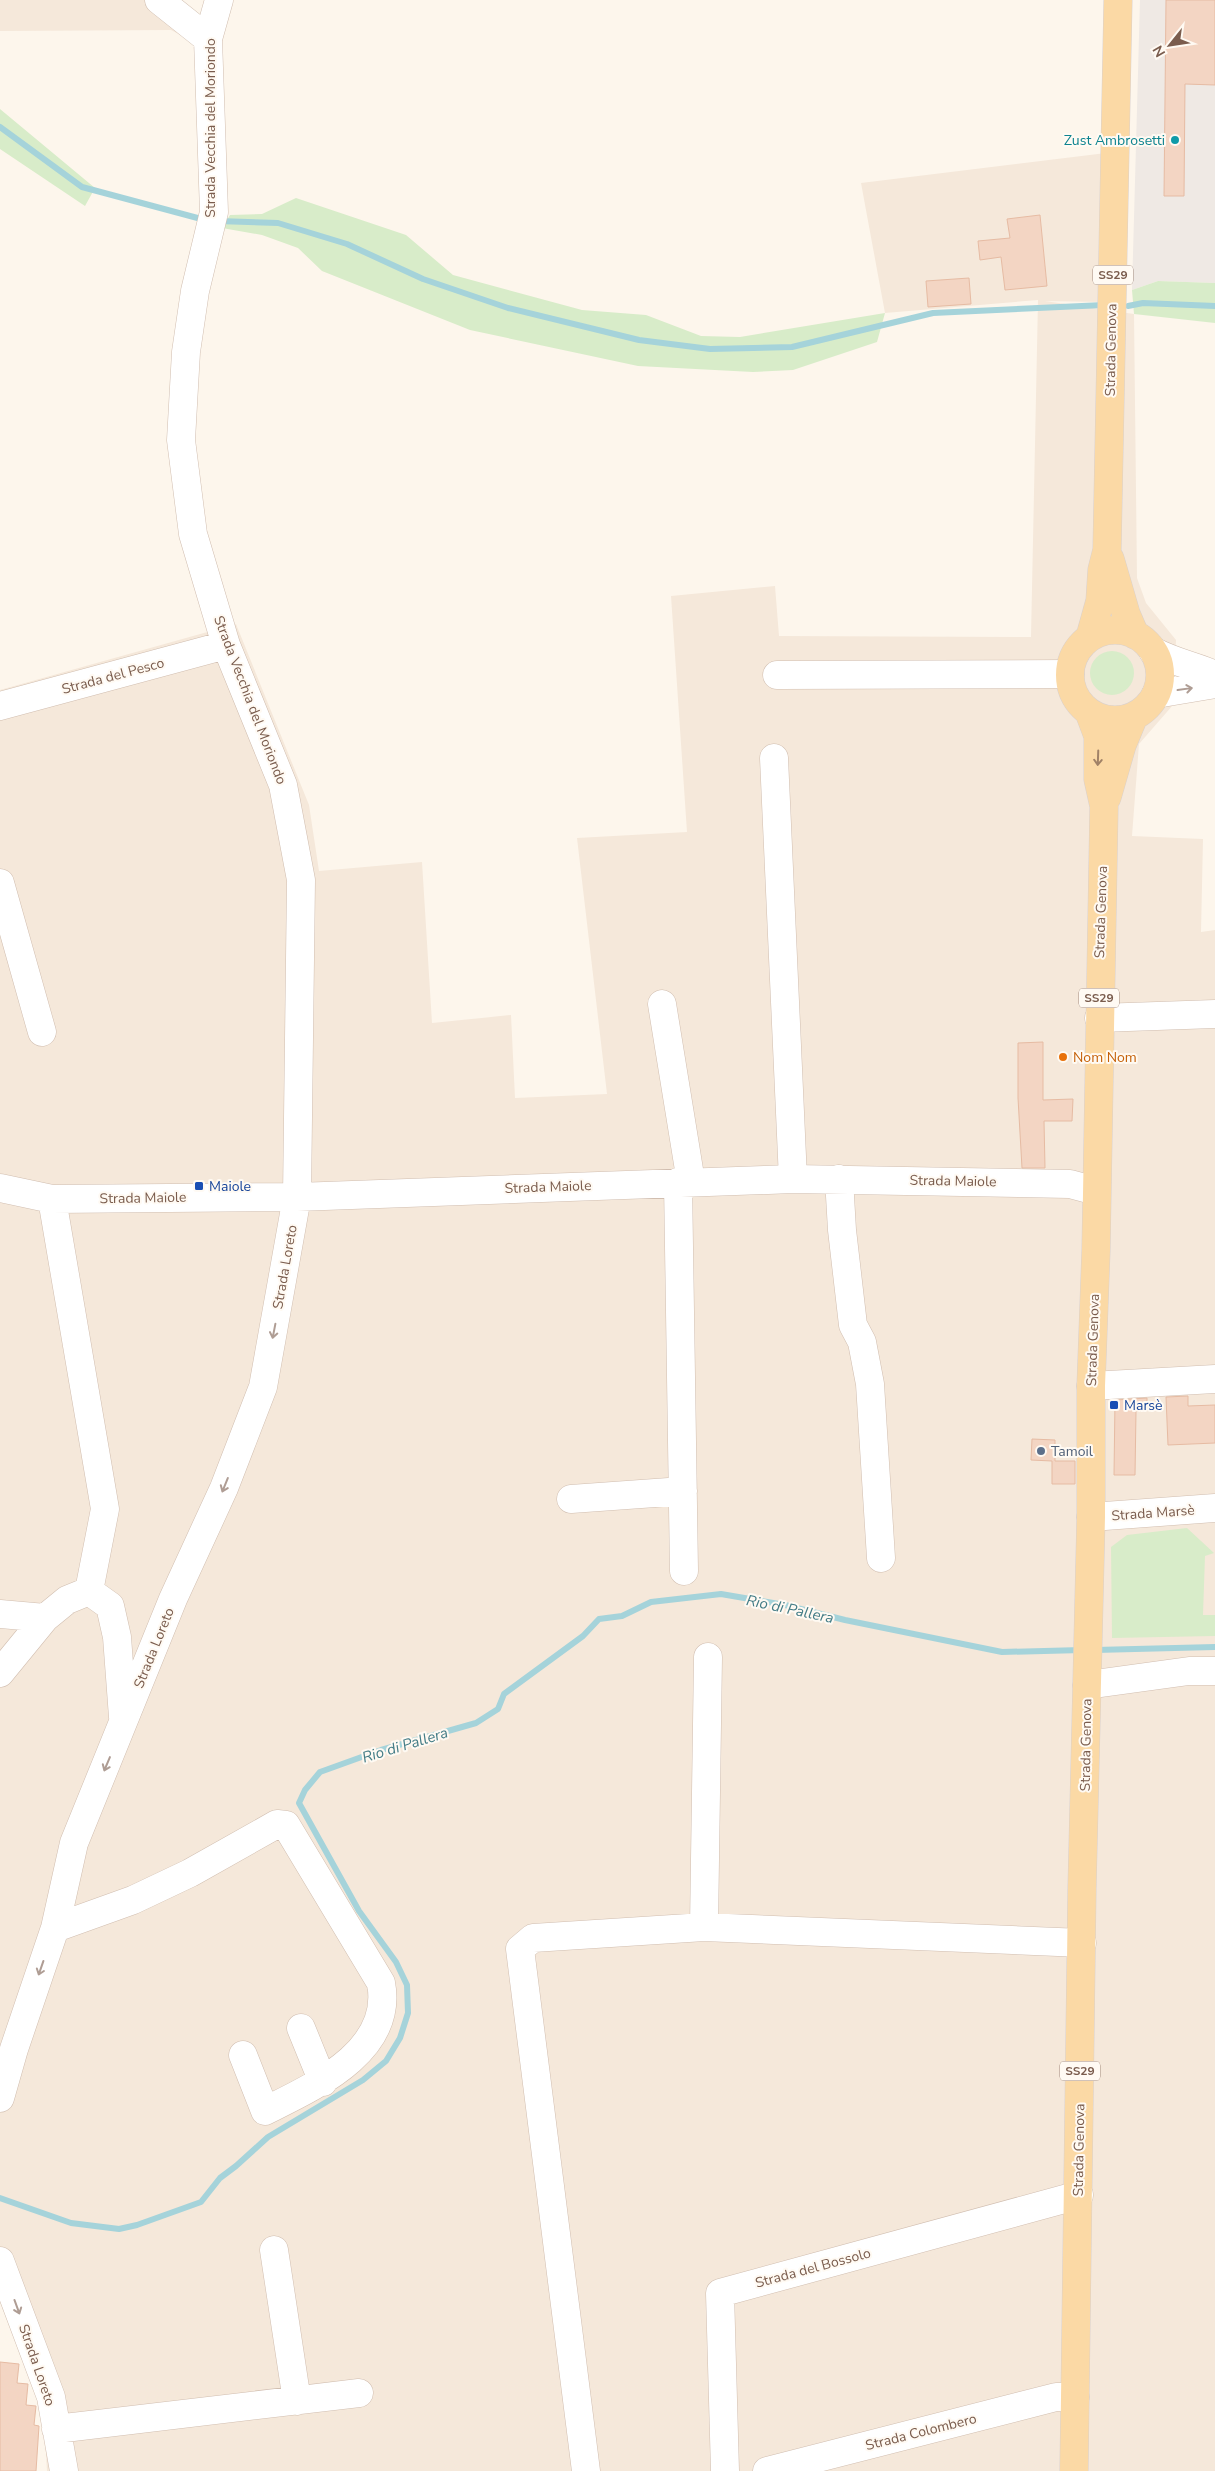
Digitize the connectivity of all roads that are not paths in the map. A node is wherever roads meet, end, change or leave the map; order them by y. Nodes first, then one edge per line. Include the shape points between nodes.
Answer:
1 (158, 0) edge
2 (219, 0) edge
3 (1118, 0) edge
4 (208, 40) junction
5 (1107, 550) junction
6 (1090, 638) junction
7 (1144, 643) junction
8 (226, 646) junction
9 (1070, 674) junction
10 (777, 675) dead end
11 (1215, 675) edge
12 (1215, 684) edge
13 (1156, 694) junction
14 (0, 706) edge
15 (1089, 712) junction
16 (1134, 716) junction
17 (774, 758) dead end
18 (1104, 806) junction
19 (0, 882) edge
20 (662, 1004) dead end
21 (1215, 1014) edge
22 (1099, 1018) junction
23 (42, 1032) dead end
24 (838, 1178) junction
25 (793, 1179) junction
26 (684, 1182) junction
27 (0, 1188) edge
28 (1096, 1190) junction
29 (297, 1197) junction
30 (52, 1199) junction
31 (1215, 1379) edge
32 (1091, 1386) junction
33 (683, 1491) junction
34 (571, 1499) dead end
35 (1215, 1508) edge
36 (1091, 1517) junction
37 (881, 1558) dead end
38 (684, 1571) dead end
39 (89, 1591) junction
40 (0, 1614) edge
41 (45, 1618) junction
42 (708, 1656) dead end
43 (1215, 1671) edge
44 (0, 1673) edge
45 (1087, 1678) junction
46 (124, 1724) junction
47 (704, 1927) junction
48 (55, 1928) junction
49 (1082, 1943) junction
50 (301, 2028) dead end
51 (243, 2055) dead end
52 (323, 2082) junction
53 (0, 2098) edge
54 (1079, 2195) junction
55 (274, 2250) dead end
56 (0, 2261) edge
57 (359, 2394) dead end
58 (1075, 2397) junction
59 (297, 2401) junction
60 (56, 2429) junction
61 (64, 2471) edge
62 (586, 2471) edge
63 (725, 2471) edge
64 (767, 2471) edge
65 (1074, 2471) edge

1 - 4 street
2 - 4 street, Strada Vecchia del Moriondo
3 - 5 main road, Strada Genova / SS29
4 - 8 street, Strada Vecchia del Moriondo via 212,221 195,291 186,352 181,440 193,534
5 - 6 main road, Strada Genova / SS29 via 1100,601
5 - 7 main road, Strada Genova / SS29 via 1126,614
6 - 7 main road via 1103,631 1117,630
6 - 9 main road, Strada Genova / SS29 via 1072,660
7 - 11 street via 1169,660
7 - 13 main road, Strada Genova / SS29 via 1159,662
8 - 14 street, Strada del Pesco
8 - 29 street, Strada Vecchia del Moriondo via 283,784 301,880
9 - 10 street
9 - 15 main road, Strada Genova / SS29 via 1075,695
13 -> 12 street
13 - 16 main road, Strada Genova / SS29 via 1142,712
15 - 16 main road via 1116,720
15 -> 18 main road, Strada Genova / SS29 via 1098,736 1098,779
16 - 18 main road, Strada Genova / SS29
17 - 25 street
18 - 22 main road, Strada Genova / SS29
19 - 23 street
20 - 26 street
21 - 22 street
22 - 28 main road, Strada Genova / SS29
24 - 25 street, Strada Maiole
24 - 28 street, Strada Maiole via 1070,1184
24 - 37 street via 853,1325 862,1342 870,1384
25 - 26 street, Strada Maiole
26 - 29 street, Strada Maiole
26 - 33 street
27 - 30 street, Strada Maiole
28 - 32 main road, Strada Genova / SS29
29 - 30 street, Strada Maiole
29 -> 46 street, Strada Loreto via 263,1387
30 - 39 street via 105,1509
31 - 32 street
32 - 36 main road, Strada Genova / SS29
33 - 34 street
33 - 38 street
35 - 36 street, Strada Marsè
36 - 45 main road, Strada Genova / SS29
39 - 41 street via 67,1600
39 - 46 street via 110,1606 117,1637
40 - 41 street
41 - 44 street
42 - 47 street
43 - 45 street
45 - 49 main road, Strada Genova / SS29
46 -> 48 street, Strada Loreto via 74,1843
47 - 49 street
47 - 62 street via 533,1938 520,1949
48 - 52 street via 133,1900 190,1873 277,1824 286,1825 381,1983 384,1999 380,2019 364,2045 342,2069
48 -> 53 street, Strada Loreto
49 - 54 main road, Strada Genova / SS29
50 - 52 street
51 - 52 street via 266,2111
54 - 58 main road, Strada Genova / SS29
54 - 63 street, Strada del Bossolo via 720,2293
55 - 59 street
56 -> 60 street, Strada Loreto via 51,2398
57 - 59 street
58 - 64 street, Strada Colombero via 1056,2397
58 - 65 main road, Strada Genova / SS29
59 - 60 street
60 - 61 street, Strada Loreto

